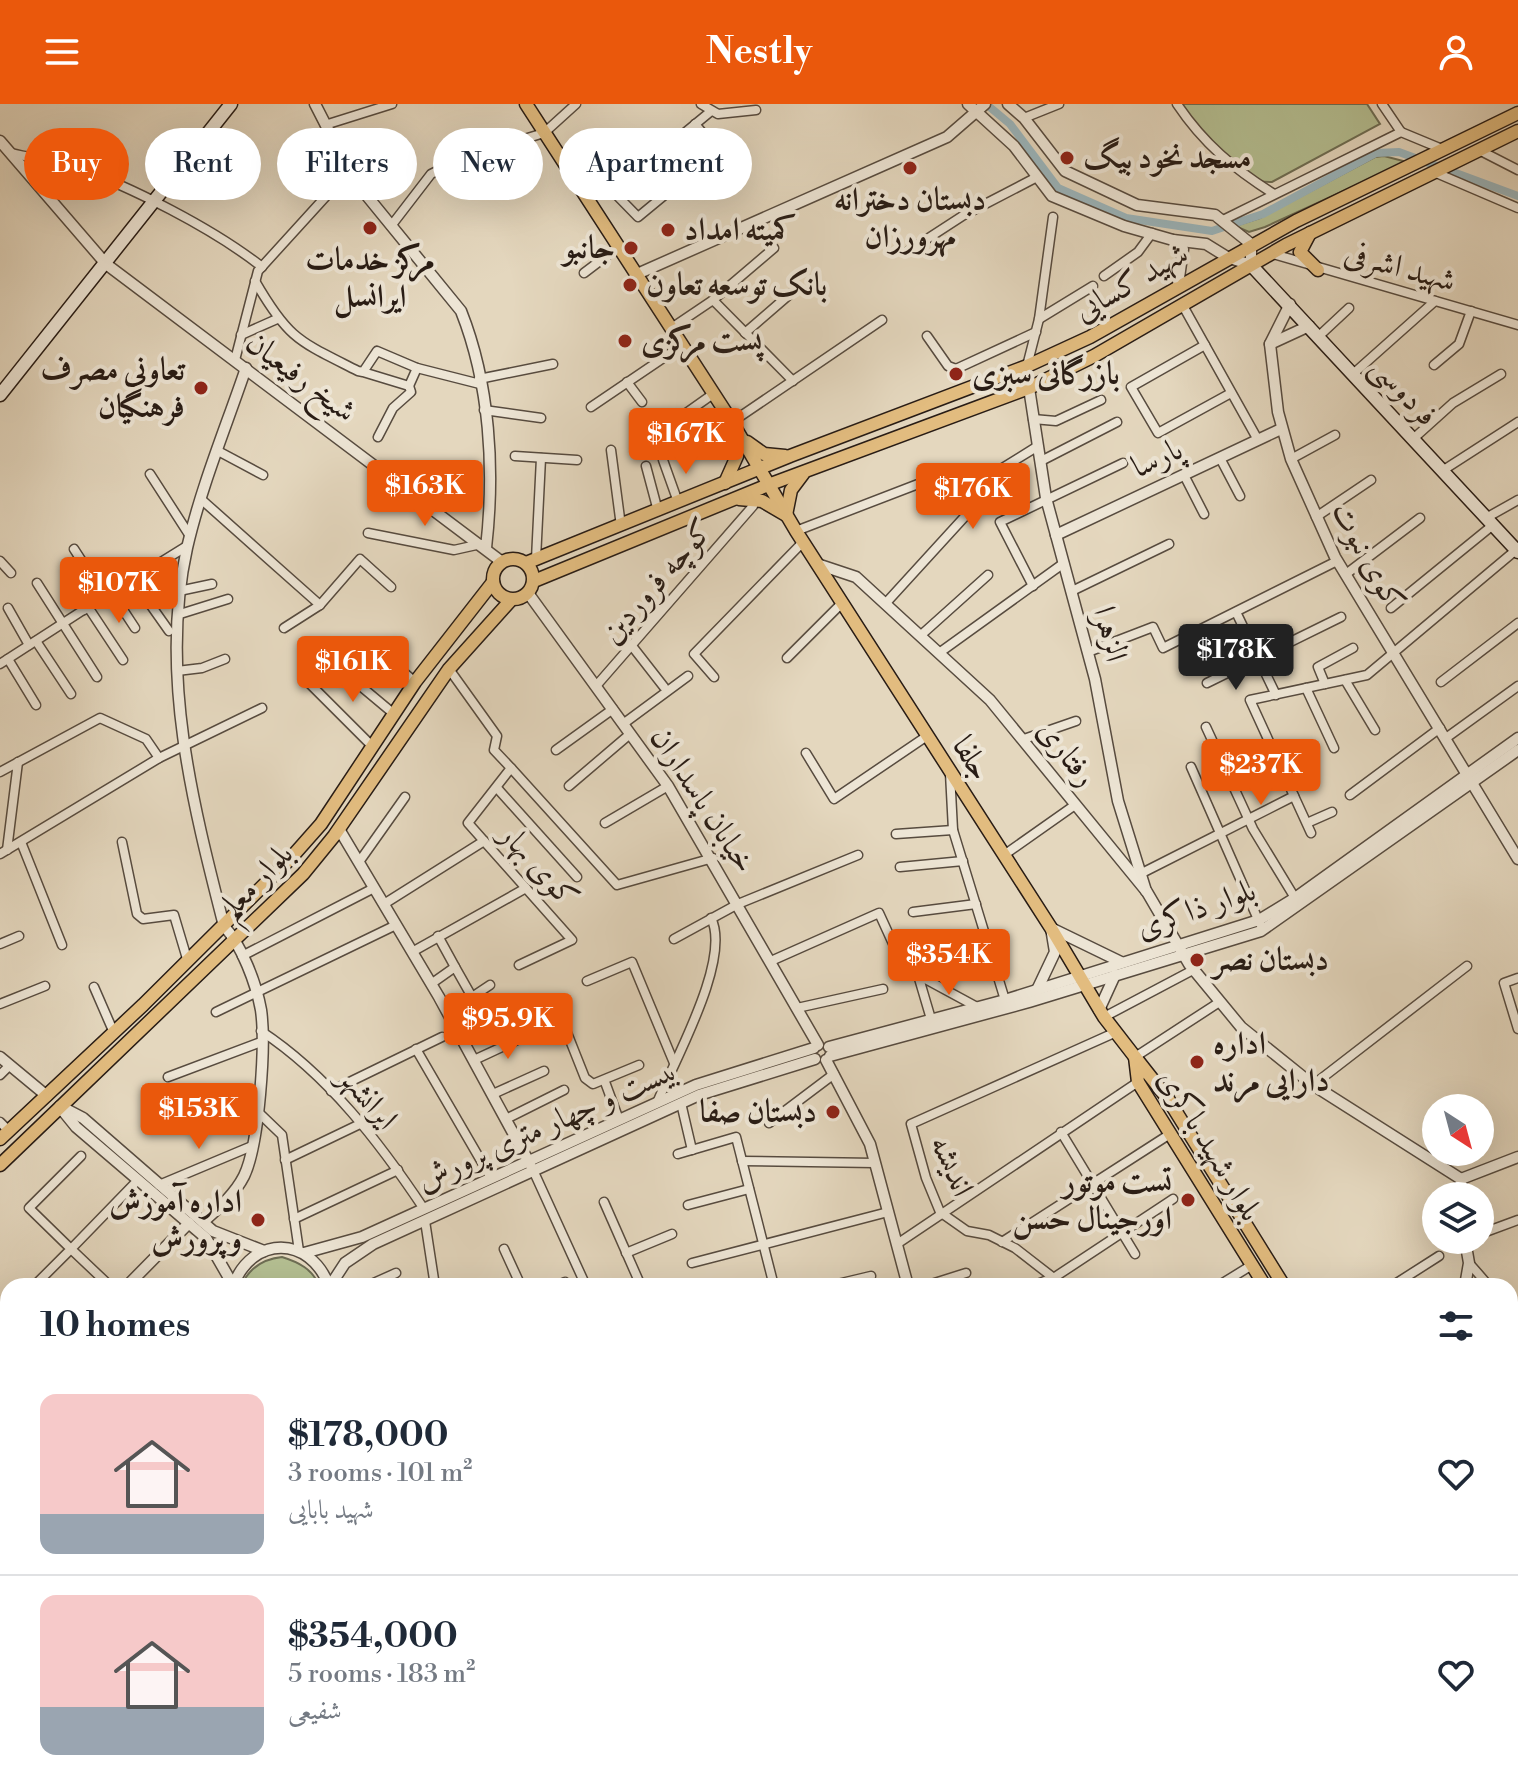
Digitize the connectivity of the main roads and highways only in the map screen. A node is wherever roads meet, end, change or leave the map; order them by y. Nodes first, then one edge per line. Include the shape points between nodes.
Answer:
1 (231, 104) edge
2 (526, 104) edge
3 (1518, 113) edge
4 (1518, 131) edge
5 (1473, 135) junction
6 (1479, 150) junction
7 (1407, 165) junction
8 (1408, 183) junction
9 (1311, 232) junction
10 (1251, 265) junction
11 (1318, 270) road end
12 (0, 395) edge
13 (853, 431) junction
14 (739, 435) junction
15 (858, 452) junction
16 (790, 456) junction
17 (759, 469) junction
18 (806, 472) junction
19 (725, 483) junction
20 (768, 485) junction
21 (733, 500) junction
22 (786, 515) junction
23 (1516, 547) edge
24 (531, 561) junction
25 (493, 582) junction
26 (531, 587) junction
27 (511, 600) junction
28 (1135, 1057) junction
29 (47, 1096) junction
30 (60, 1106) junction
31 (3, 1129) edge
32 (0, 1165) edge
33 (1260, 1278) edge
34 (1279, 1278) edge

1 - 12 main road
2 - 14 main road, جلفا
3 - 5 main road, شهید کسایی
4 - 6 main road
5 - 6 main road
5 - 7 main road, شهید کسایی
6 - 8 main road, شهید کسایی
7 - 8 main road
7 - 13 main road, شهید کسایی via 1227,257 1090,337
8 - 9 main road, شهید کسایی
9 - 10 main road, شهید کسایی
9 - 11 main road via 1300,252
10 - 15 main road, شهید کسایی via 1029,388
10 - 23 main road, فردوسی
13 - 15 main road via 849,443
13 - 16 main road, شهید کسایی
14 - 16 main road via 764,454
14 - 17 main road, جلفا
14 - 19 main road via 734,468
15 - 18 main road, شهید کسایی
16 - 17 main road, شهید کسایی
17 - 19 main road
17 - 20 main road, جلفا
18 - 20 main road, شهید کسایی
18 - 22 main road via 791,490
19 - 24 main road
20 - 21 main road
20 - 22 main road, جلفا
21 - 22 main road via 762,501
21 - 26 main road
22 - 28 main road, جلفا via 1114,1033
24 - 25 main road via 502,562
24 - 26 main road
25 - 27 main road via 500,595
25 - 29 main road, بلوار معلم via 415,682 321,824 188,962
26 - 27 main road
27 - 30 main road, بلوار معلم via 449,669 303,874
28 - 33 main road, بلوار شهید باکری via 1138,1082
28 - 34 main road, بلوار شهید باکری via 1168,1099
29 - 30 main road
29 - 31 main road, بلوار معلم
30 - 32 main road, بلوار معلم

